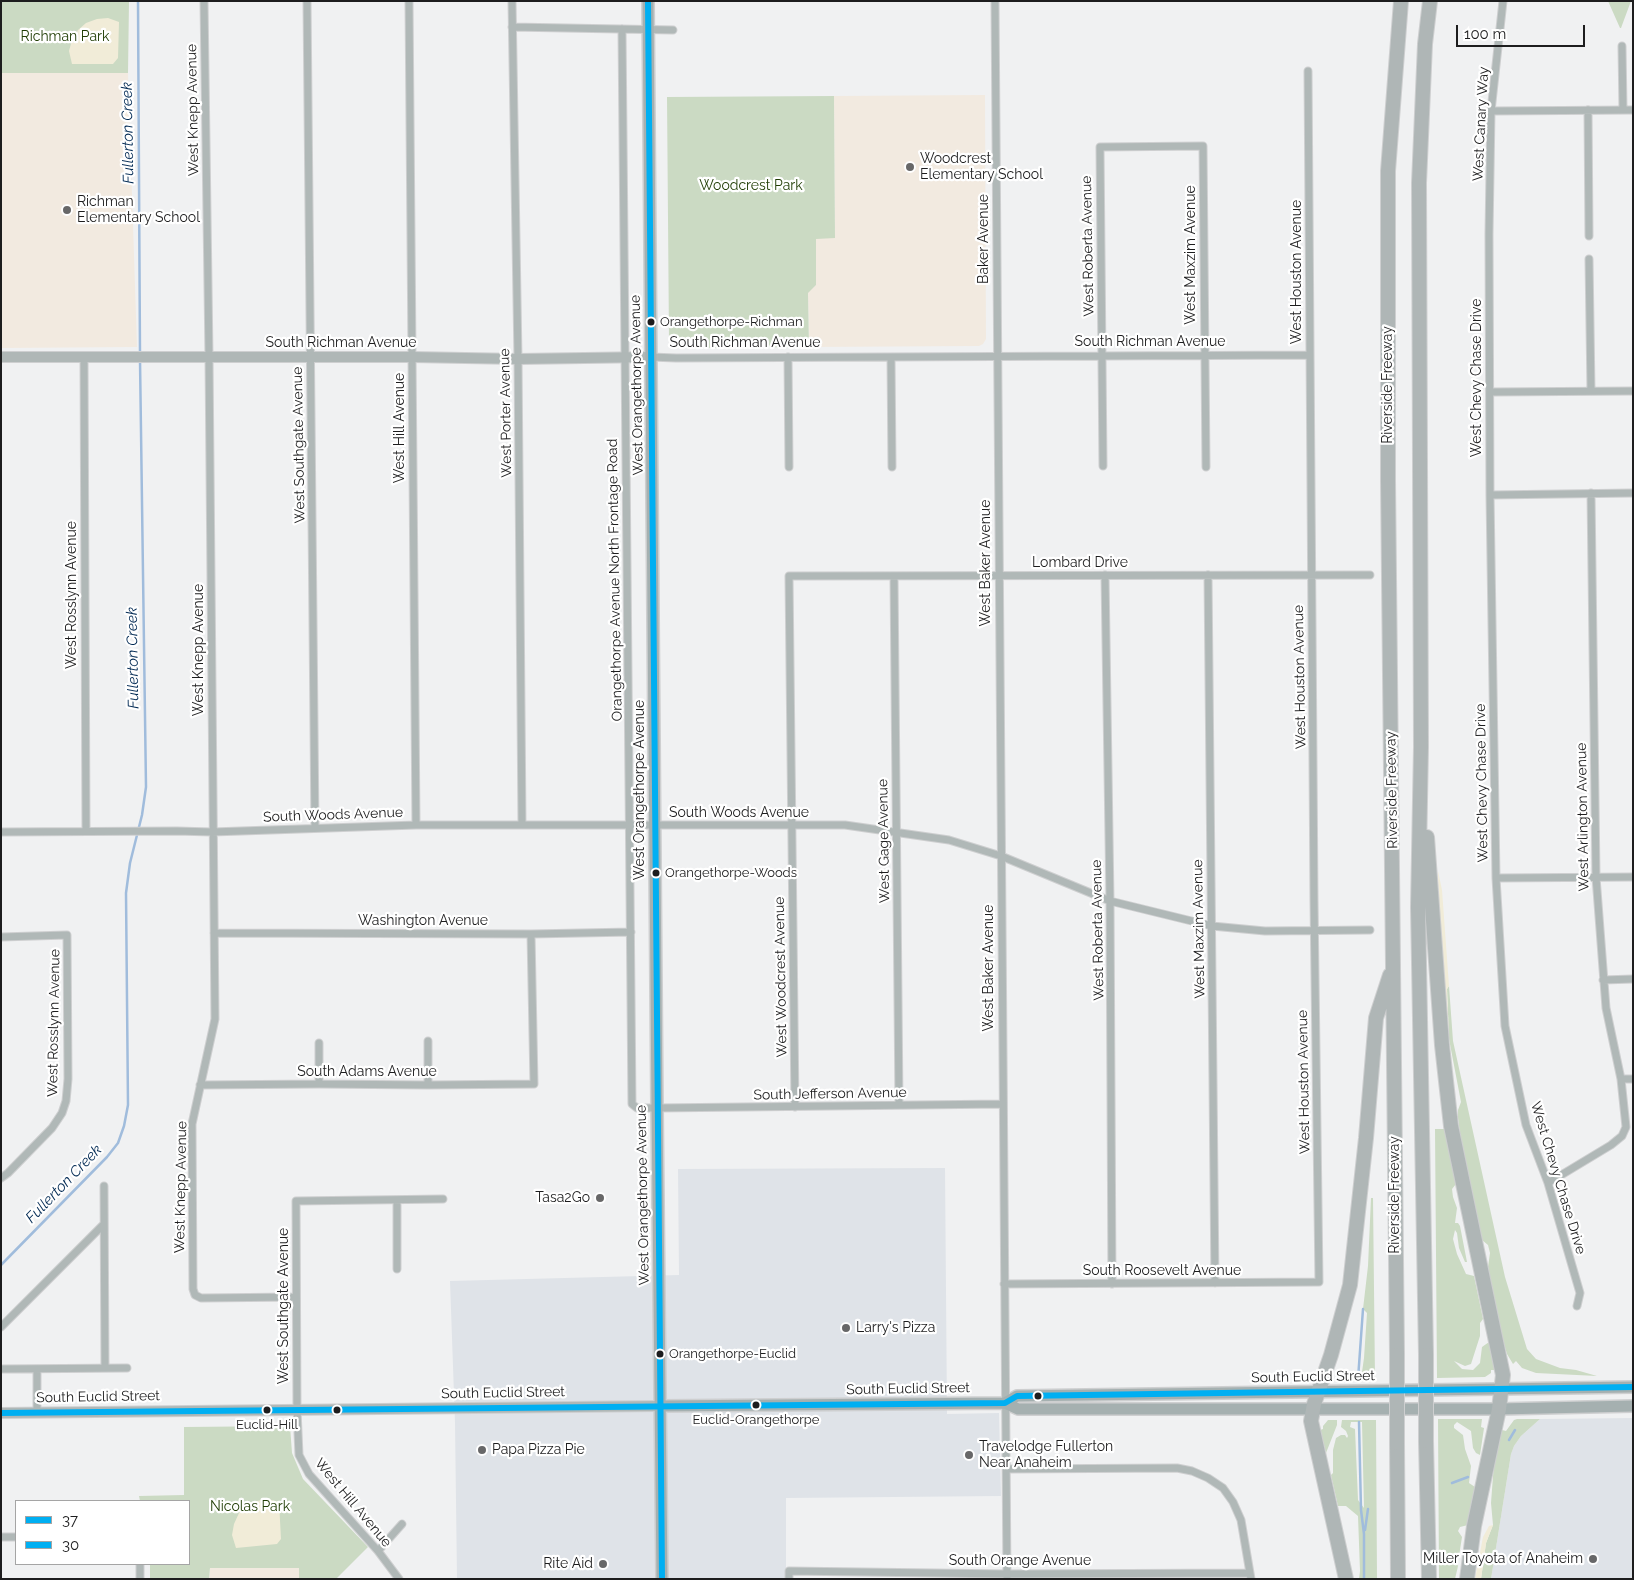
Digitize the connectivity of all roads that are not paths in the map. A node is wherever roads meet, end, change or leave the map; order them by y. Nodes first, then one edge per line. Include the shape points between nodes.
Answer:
1 (204, 1) edge
2 (307, 1) edge
3 (409, 1) edge
4 (512, 1) edge
5 (648, 1) edge
6 (994, 1) edge
7 (1401, 1) edge
8 (1430, 1) edge
9 (1503, 1) edge
10 (512, 27) junction
11 (622, 29) junction
12 (648, 30) junction
13 (673, 30) dead end
14 (1622, 46) dead end
15 (1308, 71) dead end
16 (1588, 110) junction
17 (1623, 110) junction
18 (1633, 110) edge
19 (1491, 111) junction
20 (1100, 146) joint
21 (1589, 236) dead end
22 (1489, 248) joint
23 (1589, 259) dead end
24 (1310, 355) junction
25 (412, 356) junction
26 (626, 356) junction
27 (1102, 356) junction
28 (1204, 356) junction
29 (1, 357) edge
30 (209, 357) junction
31 (311, 357) junction
32 (651, 357) junction
33 (788, 357) junction
34 (891, 357) junction
35 (997, 357) junction
36 (84, 358) junction
37 (518, 358) junction
38 (1591, 391) junction
39 (1633, 391) edge
40 (1490, 392) junction
41 (1103, 466) dead end
42 (789, 467) dead end
43 (892, 467) dead end
44 (1206, 467) dead end
45 (1592, 493) junction
46 (1633, 493) edge
47 (1490, 494) junction
48 (1208, 575) junction
49 (1311, 575) junction
50 (1370, 575) dead end
51 (789, 576) joint
52 (894, 576) junction
53 (999, 576) junction
54 (1105, 576) junction
55 (1421, 747) junction
56 (522, 824) junction
57 (416, 825) junction
58 (630, 825) junction
59 (655, 825) junction
60 (791, 825) junction
61 (315, 828) junction
62 (86, 831) junction
63 (1, 832) edge
64 (212, 832) junction
65 (896, 832) junction
66 (1001, 856) junction
67 (1596, 877) junction
68 (1633, 877) edge
69 (1496, 878) junction
70 (1110, 902) junction
71 (1212, 926) junction
72 (1370, 930) dead end
73 (1314, 931) junction
74 (631, 932) junction
75 (214, 933) junction
76 (531, 934) junction
77 (1, 937) edge
78 (1394, 964) junction
79 (1604, 980) junction
80 (1633, 980) edge
81 (428, 1040) dead end
82 (319, 1043) dead end
83 (1621, 1079) junction
84 (1633, 1079) edge
85 (319, 1084) junction
86 (200, 1085) junction
87 (428, 1086) junction
88 (1003, 1104) junction
89 (899, 1106) junction
90 (795, 1107) junction
91 (657, 1108) junction
92 (1, 1178) edge
93 (1548, 1183) junction
94 (104, 1186) dead end
95 (443, 1199) dead end
96 (397, 1200) junction
97 (104, 1224) junction
98 (397, 1269) dead end
99 (1319, 1282) joint
100 (1215, 1283) junction
101 (1004, 1284) junction
102 (1112, 1284) junction
103 (296, 1297) junction
104 (1577, 1306) dead end
105 (1, 1327) edge
106 (105, 1368) junction
107 (127, 1368) dead end
108 (1, 1369) edge
109 (37, 1369) junction
110 (1633, 1387) edge
111 (1502, 1389) junction
112 (1318, 1392) junction
113 (1005, 1403) junction
114 (661, 1406) junction
115 (1633, 1406) edge
116 (1313, 1409) junction
117 (1499, 1409) junction
118 (297, 1410) junction
119 (1, 1413) edge
120 (37, 1413) junction
121 (1006, 1470) junction
122 (402, 1524) dead end
123 (1, 1537) edge
124 (15, 1537) edge
125 (378, 1551) junction
126 (140, 1565) edge
127 (789, 1575) edge
128 (1251, 1576) edge
129 (1007, 1577) edge
130 (140, 1579) edge
131 (400, 1579) edge
132 (662, 1579) edge
133 (1346, 1579) edge
134 (1398, 1579) edge
135 (1428, 1579) edge
136 (1467, 1579) edge

1 - 30 street, West Knepp Avenue
2 - 31 street, West Southgate Avenue
3 - 25 street, West Hill Avenue
4 - 10 street, West Porter Avenue
5 - 12 main road, West Orangethorpe Avenue
6 - 35 street, Baker Avenue
7 - 78 highway, Riverside Freeway via 1388,171
8 - 55 highway, Riverside Freeway via 1419,183
9 - 19 street, West Canary Way
10 - 11 street
10 - 37 street, West Porter Avenue
11 - 12 street
11 - 26 street, Orangethorpe Avenue North Frontage Road
12 - 13 street
12 - 32 main road, West Orangethorpe Avenue
14 - 17 street
15 - 24 street, West Houston Avenue
16 - 17 street
16 - 19 street
16 - 21 street
17 - 18 street
19 - 22 street, West Canary Way
20 - 27 street, West Roberta Avenue
20 - 28 street, West Maxzim Avenue via 1203,146
22 - 40 street, West Chevy Chase Drive
23 - 38 street
24 - 28 street, South Richman Avenue
24 - 49 street, West Houston Avenue
25 - 31 main road, South Richman Avenue
25 - 37 main road, South Richman Avenue
25 - 57 street, West Hill Avenue
26 - 32 main road, South Richman Avenue
26 - 37 main road, South Richman Avenue
26 - 58 street, Orangethorpe Avenue North Frontage Road
27 - 28 street, South Richman Avenue
27 - 35 street, South Richman Avenue
27 - 41 street, West Roberta Avenue
28 - 44 street, West Maxzim Avenue
29 - 36 main road, South Richman Avenue
30 - 31 main road, South Richman Avenue
30 - 36 main road, South Richman Avenue
30 - 64 street, West Knepp Avenue
31 - 61 street, West Southgate Avenue
32 - 33 street, South Richman Avenue
32 - 59 main road, West Orangethorpe Avenue
33 - 34 street, South Richman Avenue
33 - 42 street
34 - 35 street, South Richman Avenue
34 - 43 street
35 - 53 street, West Baker Avenue
36 - 62 street, West Rosslynn Avenue
37 - 56 street, West Porter Avenue
38 - 39 street
38 - 40 street
40 - 47 street, West Chevy Chase Drive
45 - 46 street
45 - 47 street
45 - 67 street, West Arlington Avenue
47 - 69 street, West Chevy Chase Drive
48 - 49 street, Lombard Drive
48 - 54 street, Lombard Drive
48 - 71 street, West Maxzim Avenue
49 - 50 street, Lombard Drive
49 - 73 street, West Houston Avenue
51 - 52 street, Lombard Drive
51 - 60 street, West Woodcrest Avenue
52 - 53 street, Lombard Drive
52 - 65 street, West Gage Avenue
53 - 54 street, Lombard Drive
53 - 66 street, West Baker Avenue
54 - 70 street, West Roberta Avenue
55 - 111 highway via 1450,1117 1503,1375
55 - 135 highway, Riverside Freeway, bridge via 1418,907
56 - 57 street, South Woods Avenue
56 - 58 street, South Woods Avenue
57 - 61 street, South Woods Avenue
58 - 59 street, South Woods Avenue
58 - 74 street, Orangethorpe Avenue North Frontage Road
59 - 60 street, South Woods Avenue
59 - 91 main road, West Orangethorpe Avenue
60 - 65 street, South Woods Avenue via 845,825
60 - 90 street, West Woodcrest Avenue
61 - 64 street, South Woods Avenue
62 - 63 street, South Woods Avenue
62 - 64 street, South Woods Avenue
64 - 75 street, West Knepp Avenue
65 - 66 street, South Woods Avenue via 949,840
65 - 89 street, West Gage Avenue
66 - 70 street, South Woods Avenue
66 - 88 street, West Baker Avenue
67 - 68 street
67 - 69 street
67 - 79 street, West Arlington Avenue
69 - 93 street, West Chevy Chase Drive via 1505,1026 1526,1125
70 - 71 street, South Woods Avenue
70 - 102 street, West Roberta Avenue
71 - 73 street, South Woods Avenue
71 - 100 street, West Maxzim Avenue
72 - 73 street, South Woods Avenue
73 - 99 street, West Houston Avenue
74 - 76 street, Washington Avenue
74 - 91 street, Orangethorpe Avenue North Frontage Road via 632,1104 637,1108
75 - 76 street, Washington Avenue
75 - 86 street, West Knepp Avenue via 215,1019
76 - 87 street, South Adams Avenue via 534,1084
77 - 92 street, West Rosslynn Avenue via 67,935 68,1078 66,1100 52,1128
78 - 112 highway via 1376,1018 1350,1285
78 - 134 highway, Riverside Freeway, bridge
79 - 80 street
79 - 83 street, West Arlington Avenue via 1606,1008
81 - 87 street
82 - 85 street
83 - 84 street
83 - 93 street, West Arlington Avenue via 1626,1127 1622,1136
85 - 86 street, South Adams Avenue
85 - 87 street, South Adams Avenue
86 - 103 street, West Knepp Avenue via 192,1124 195,1296
88 - 89 street, South Jefferson Avenue
88 - 101 street, West Baker Avenue
89 - 90 street, South Jefferson Avenue
90 - 91 street, South Jefferson Avenue
91 - 114 main road, West Orangethorpe Avenue
93 - 104 street, West Chevy Chase Drive via 1580,1293
94 - 97 street
95 - 96 street
96 - 98 street
96 - 103 street, West Southgate Avenue via 296,1201
97 - 105 street
97 - 106 street
99 - 100 street, South Roosevelt Avenue
100 - 102 street, South Roosevelt Avenue
101 - 102 street, South Roosevelt Avenue
101 - 113 street, West Baker Avenue
103 - 118 street, West Southgate Avenue
106 - 107 street
106 - 109 street
108 - 109 street
109 - 120 street
110 - 111 main road, South Euclid Street
111 - 112 main road, South Euclid Street
111 - 117 highway
112 - 113 main road, South Euclid Street via 1017,1396
112 - 116 highway
113 - 114 main road, South Euclid Street
113 - 116 main road, South Euclid Street via 1018,1409
113 - 121 street, West Baker Avenue
114 - 118 main road, South Euclid Street
114 - 132 main road, West Orangethorpe Avenue
115 - 117 main road, South Euclid Street
116 - 117 main road, South Euclid Street
116 - 133 highway via 1312,1428
117 - 136 highway via 1474,1526
118 - 120 main road, South Euclid Street
118 - 125 street, West Hill Avenue via 299,1455 309,1474
119 - 120 main road, South Euclid Street
121 - 128 street via 1177,1468 1192,1471 1223,1488 1233,1502 1241,1520
121 - 129 street, West Baker Avenue
122 - 125 street
123 - 124 street
125 - 131 street, West Hill Avenue
126 - 130 street
127 - 129 street, South Orange Avenue
128 - 129 street, South Orange Avenue

